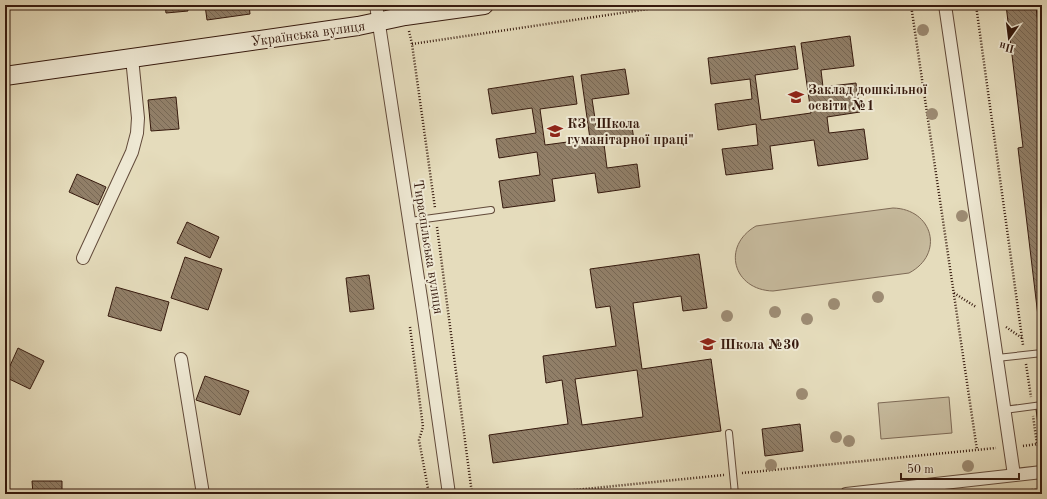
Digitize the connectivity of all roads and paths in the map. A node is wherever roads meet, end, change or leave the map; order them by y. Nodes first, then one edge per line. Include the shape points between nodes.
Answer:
1 (484, 5) edge
2 (675, 5) edge
3 (911, 5) edge
4 (945, 5) edge
5 (976, 5) edge
6 (378, 13) edge
7 (405, 16) junction
8 (412, 44) junction
9 (132, 58) junction
10 (5, 76) edge
11 (491, 210) dead end
12 (436, 217) junction
13 (410, 221) junction
14 (83, 258) dead end
15 (409, 320) dead end
16 (1042, 353) edge
17 (1025, 355) junction
18 (997, 358) junction
19 (182, 359) dead end
20 (1042, 405) edge
21 (1032, 406) junction
22 (1004, 410) junction
23 (729, 433) dead end
24 (1037, 444) junction
25 (1042, 444) edge
26 (1010, 447) junction
27 (977, 450) junction
28 (1042, 452) edge
29 (1042, 472) edge
30 (733, 474) junction
31 (1014, 475) junction
32 (1042, 489) edge
33 (204, 494) edge
34 (429, 494) edge
35 (449, 494) edge
36 (472, 494) edge
37 (535, 494) edge
38 (735, 494) edge
39 (846, 494) edge
40 (993, 494) edge

1 - 7 street, Українська вулиця
2 - 8 path
3 - 27 path
4 - 18 street
5 - 17 path
6 - 7 street, Українська вулиця
6 - 9 street, Українська вулиця
6 - 13 street, Тираспільська вулиця
7 - 8 path
8 - 12 path
9 - 10 street, Українська вулиця
9 - 14 street via 137,133 132,152
11 - 12 lane
12 - 13 lane
12 - 36 path
13 - 35 street, Тираспільська вулиця
15 - 34 path via 423,426 419,440
16 - 17 lane
17 - 18 lane
17 - 21 path
18 - 22 street
19 - 33 street
20 - 21 lane
21 - 22 lane
21 - 24 path
22 - 26 street
23 - 30 lane
24 - 25 path
24 - 26 path
24 - 28 path
26 - 27 path
26 - 31 street
27 - 30 path
29 - 31 street
30 - 37 path
30 - 38 lane
31 - 39 street
32 - 40 path

